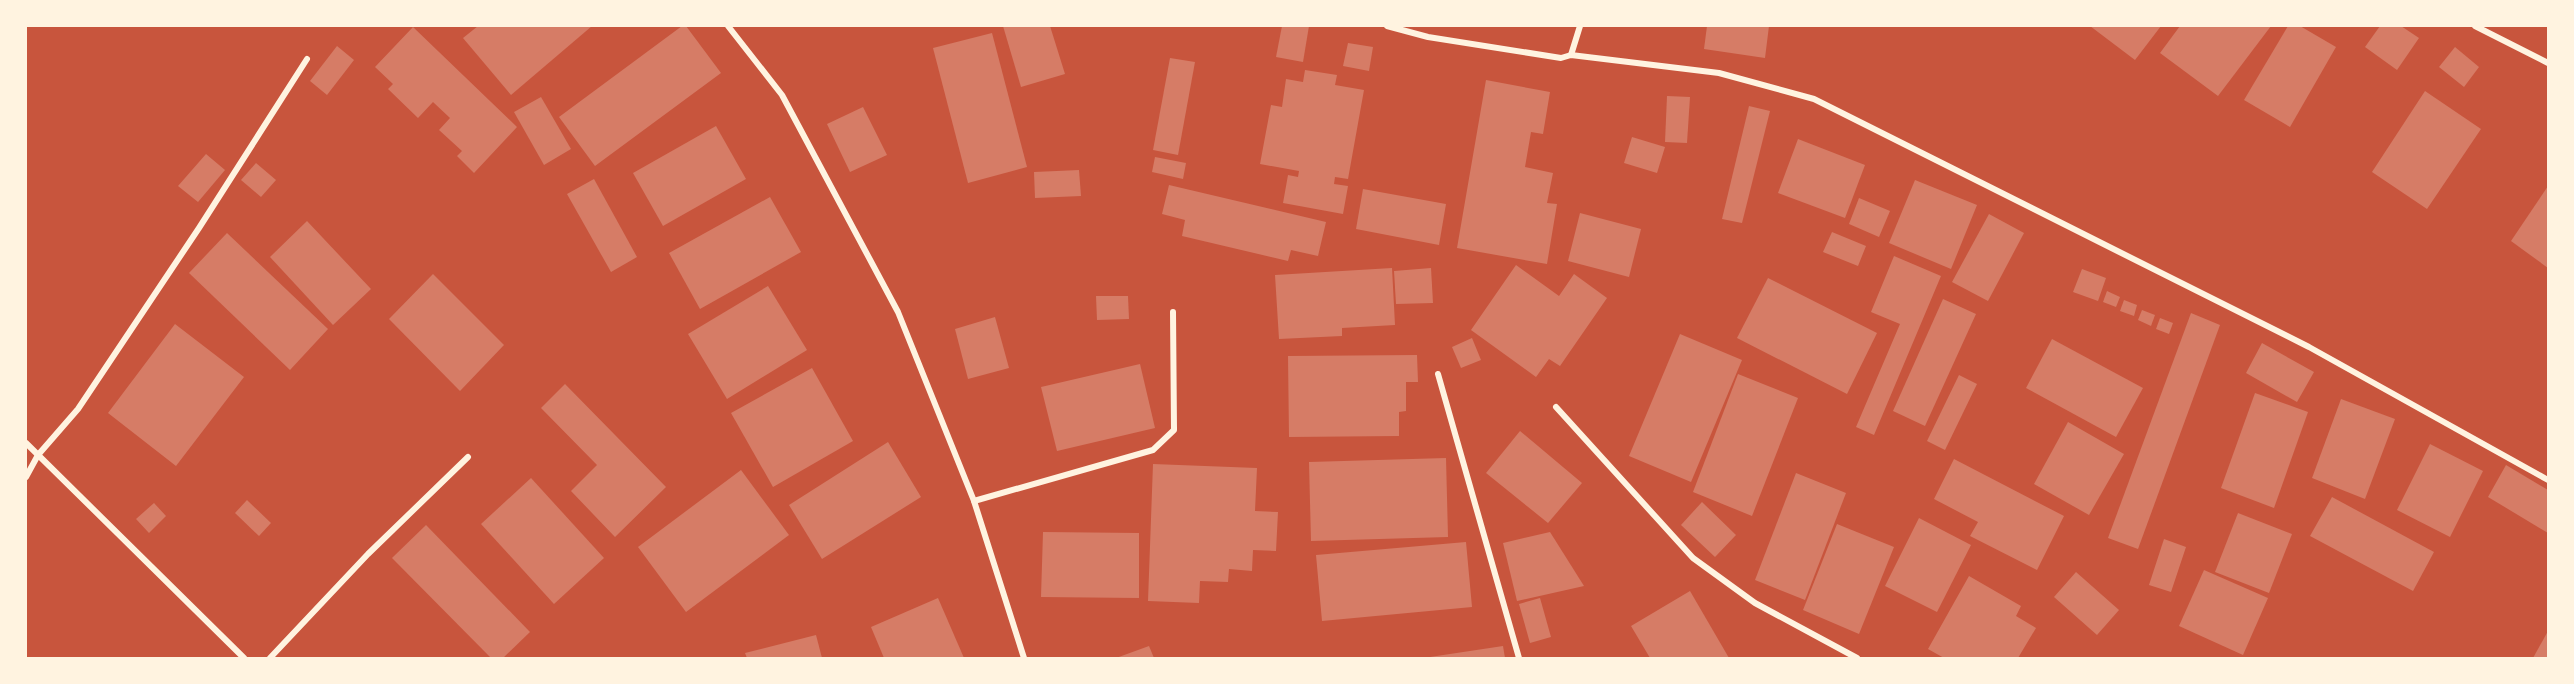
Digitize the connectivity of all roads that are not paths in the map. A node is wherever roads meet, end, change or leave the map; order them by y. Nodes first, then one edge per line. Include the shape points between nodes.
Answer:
1 (728, 26) edge
2 (1387, 26) edge
3 (1580, 26) edge
4 (2475, 26) edge
5 (1571, 55) junction
6 (308, 58) dead end
7 (2548, 63) edge
8 (1173, 312) dead end
9 (1438, 374) dead end
10 (1556, 407) dead end
11 (26, 443) edge
12 (38, 455) junction
13 (468, 457) dead end
14 (26, 477) edge
15 (2548, 480) edge
16 (974, 501) junction
17 (244, 658) edge
18 (270, 658) edge
19 (1024, 658) edge
20 (1519, 658) edge
21 (1857, 658) edge

1 - 16 street via 782,95 898,312
2 - 5 street via 1428,37 1561,58
3 - 5 street
4 - 7 street
5 - 15 street via 1719,73 1814,99 2309,347
6 - 12 street via 78,409
8 - 16 street via 1174,430 1153,450
9 - 20 street
10 - 21 street via 1693,558 1755,603
11 - 12 street
12 - 14 street
12 - 17 street
13 - 18 street via 368,554
16 - 19 street

